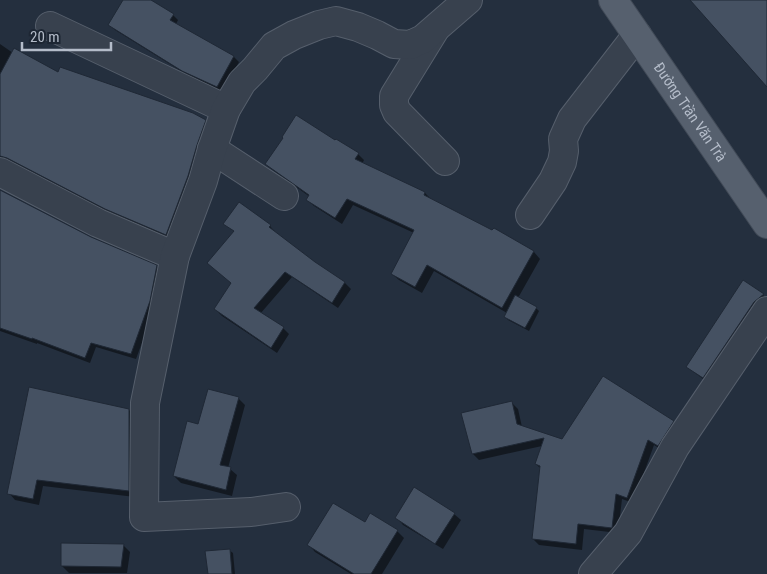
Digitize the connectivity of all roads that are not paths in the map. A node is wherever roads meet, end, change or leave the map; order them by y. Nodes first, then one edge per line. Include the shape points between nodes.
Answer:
1 (468, 0) edge
2 (613, 0) edge
3 (50, 26) dead end
4 (436, 29) junction
5 (637, 35) junction
6 (226, 109) junction
7 (212, 149) junction
8 (445, 161) dead end
9 (0, 172) edge
10 (284, 196) dead end
11 (530, 215) dead end
12 (767, 224) edge
13 (175, 256) junction
14 (767, 310) edge
15 (286, 506) dead end
16 (593, 574) edge

1 - 4 street
2 - 5 main road, Đường Trần Văn Trà
3 - 6 street
4 - 6 street via 410,45 394,44 336,21 319,25 274,46 242,82
4 - 8 street via 394,96 394,105
5 - 11 street via 572,120 563,139 562,162
5 - 12 main road, Đường Trần Văn Trà
6 - 7 street
7 - 10 street
7 - 13 street
9 - 13 street via 98,223
13 - 15 street via 145,403 144,517 251,512
14 - 16 street via 675,447 628,533

